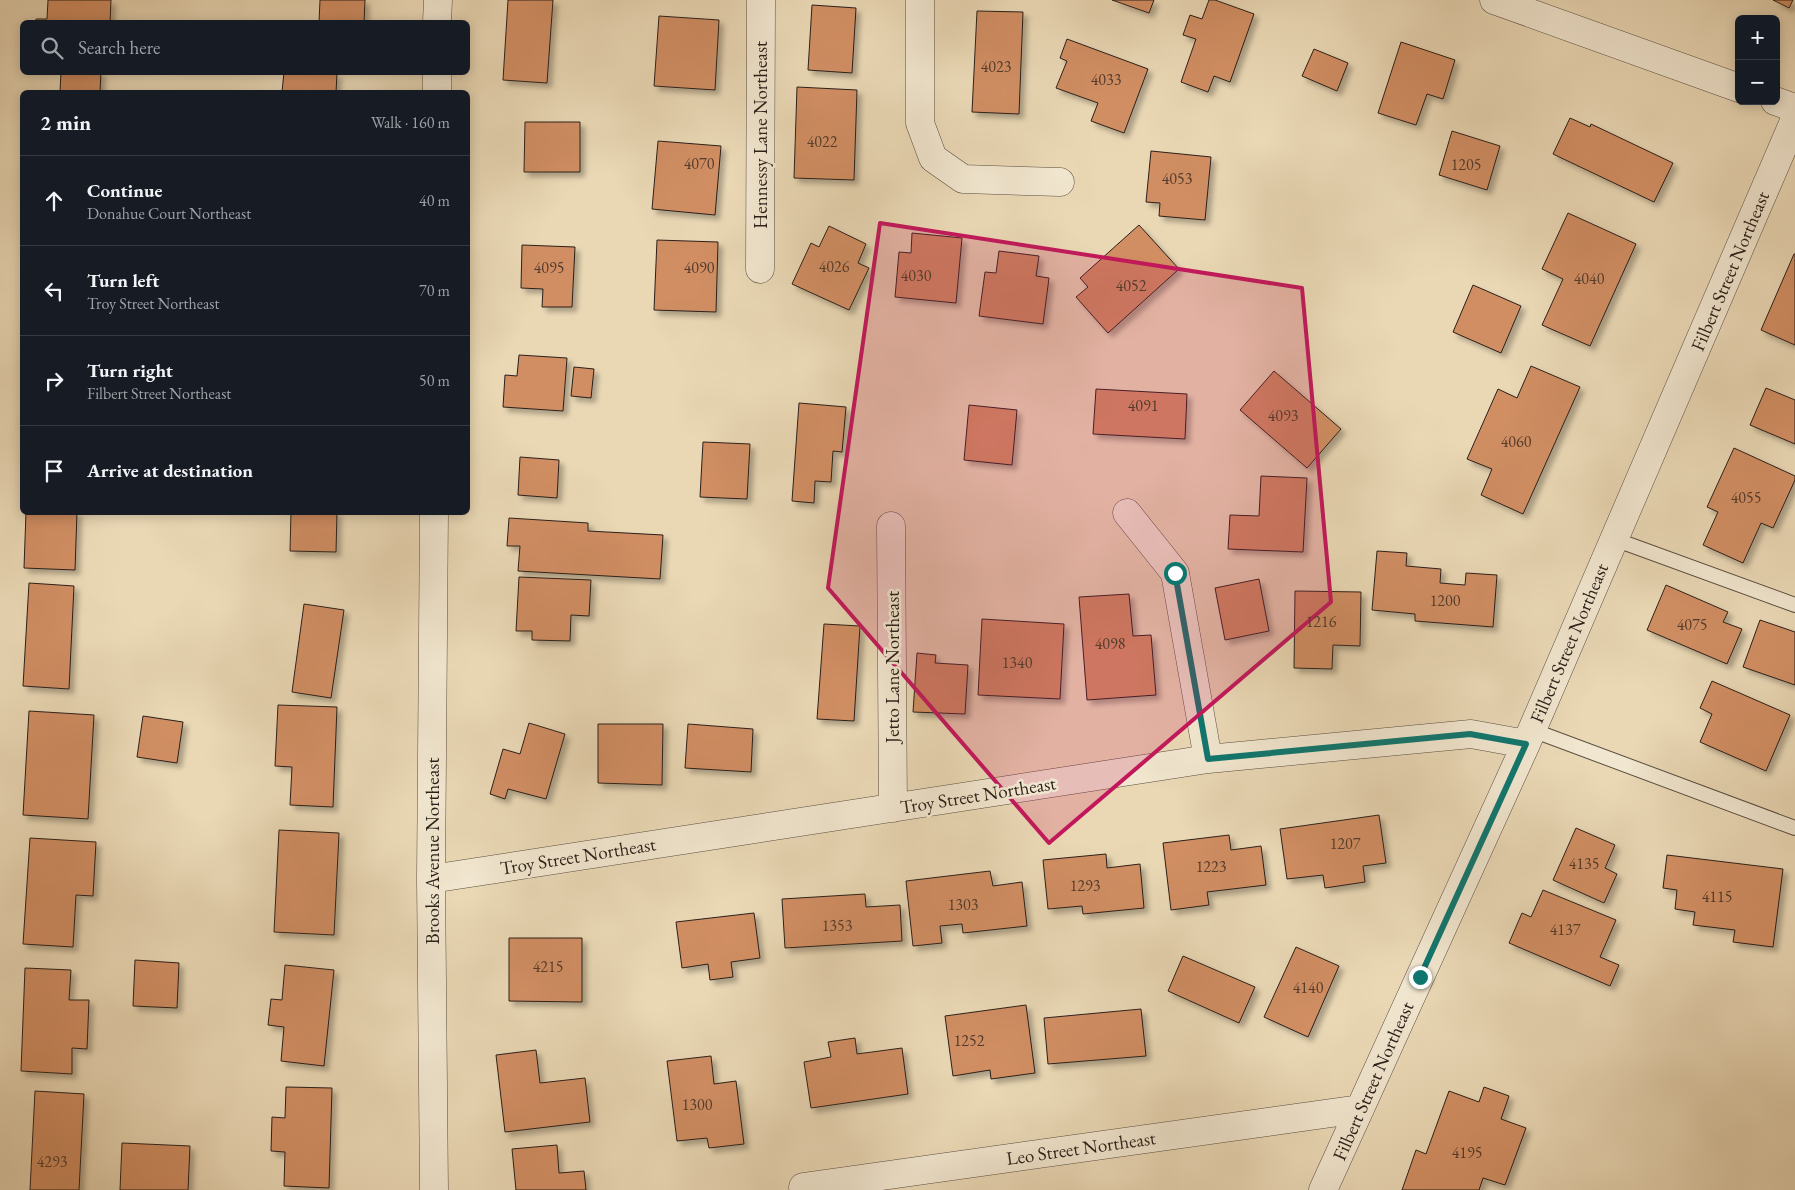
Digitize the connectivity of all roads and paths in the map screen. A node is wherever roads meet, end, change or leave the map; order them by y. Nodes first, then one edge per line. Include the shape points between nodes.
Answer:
1 (438, 0) edge
2 (761, 0) edge
3 (920, 0) edge
4 (1494, 0) edge
5 (438, 20) edge
6 (437, 75) edge
7 (1735, 87) edge
8 (437, 90) edge
9 (1780, 103) edge
10 (1795, 108) edge
11 (1795, 119) edge
12 (1060, 182) dead end
13 (760, 269) dead end
14 (1127, 513) dead end
15 (434, 515) edge
16 (892, 526) dead end
17 (1614, 539) junction
18 (1795, 605) edge
19 (1529, 737) junction
20 (1208, 759) junction
21 (893, 808) junction
22 (1795, 828) edge
23 (431, 879) junction
24 (1360, 1109) junction
25 (799, 1189) edge
26 (434, 1190) edge
27 (1323, 1190) edge

1 - 5 street
2 - 13 street, Hennessy Lane Northeast
3 - 12 street via 920,123 933,158 963,179
4 - 7 street
6 - 8 street
9 - 10 street
11 - 17 street, Filbert Street Northeast
14 - 20 street via 1175,573
15 - 23 street, Brooks Avenue Northeast
16 - 21 street, Jetto Lane Northeast
17 - 18 lane
17 - 19 street, Filbert Street Northeast
19 - 20 street, Troy Street Northeast via 1470,734
19 - 22 lane
19 - 24 street, Filbert Street Northeast
20 - 21 street, Troy Street Northeast
21 - 23 street, Troy Street Northeast
23 - 26 street, Brooks Avenue Northeast
24 - 25 street, Leo Street Northeast
24 - 27 street, Filbert Street Northeast

